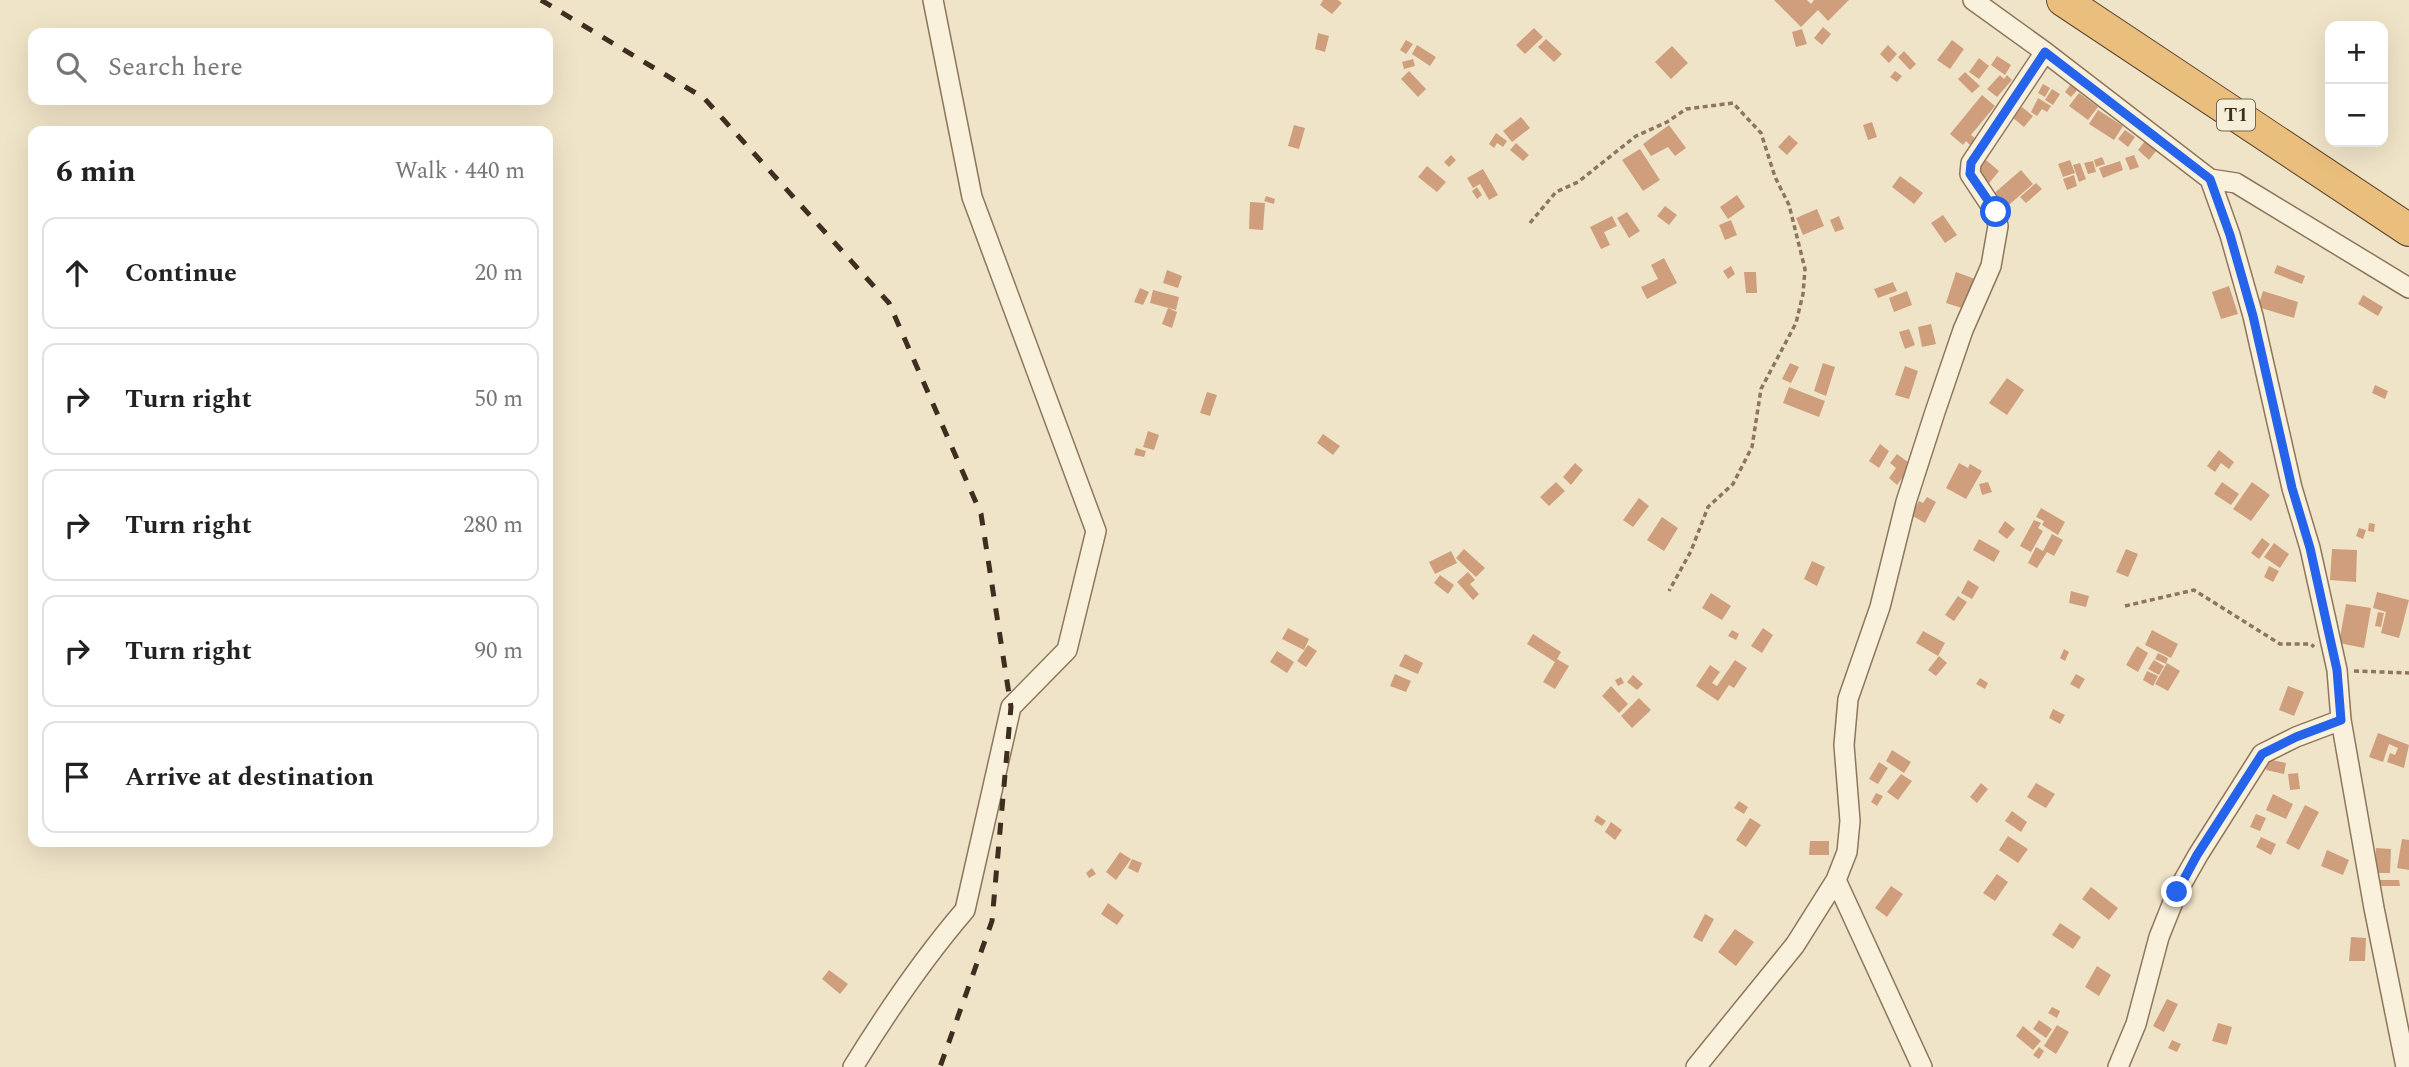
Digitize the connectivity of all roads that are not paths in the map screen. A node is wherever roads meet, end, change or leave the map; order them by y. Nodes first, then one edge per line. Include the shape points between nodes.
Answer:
1 (933, 0) edge
2 (1973, 0) edge
3 (2063, 0) edge
4 (2045, 52) junction
5 (2210, 179) junction
6 (2409, 230) edge
7 (2409, 288) edge
8 (2341, 720) junction
9 (1836, 880) junction
10 (853, 1067) edge
11 (1696, 1067) edge
12 (1922, 1067) edge
13 (2118, 1067) edge
14 (2406, 1067) edge

1 - 10 street via 972,197 1096,531 1067,650 1011,706 965,910 882,1020
2 - 4 street
3 - 6 highway, T1
4 - 5 street
4 - 9 street via 1971,163 1970,174 1996,212 1991,265 1935,412 1903,513 1881,607 1848,699 1844,745 1850,821 1847,852
5 - 7 street via 2236,183
5 - 8 street via 2253,316 2310,548 2337,670
8 - 13 street via 2262,754 2197,855 2159,937 2136,1024
8 - 14 street
9 - 11 street via 1795,945
9 - 12 street

